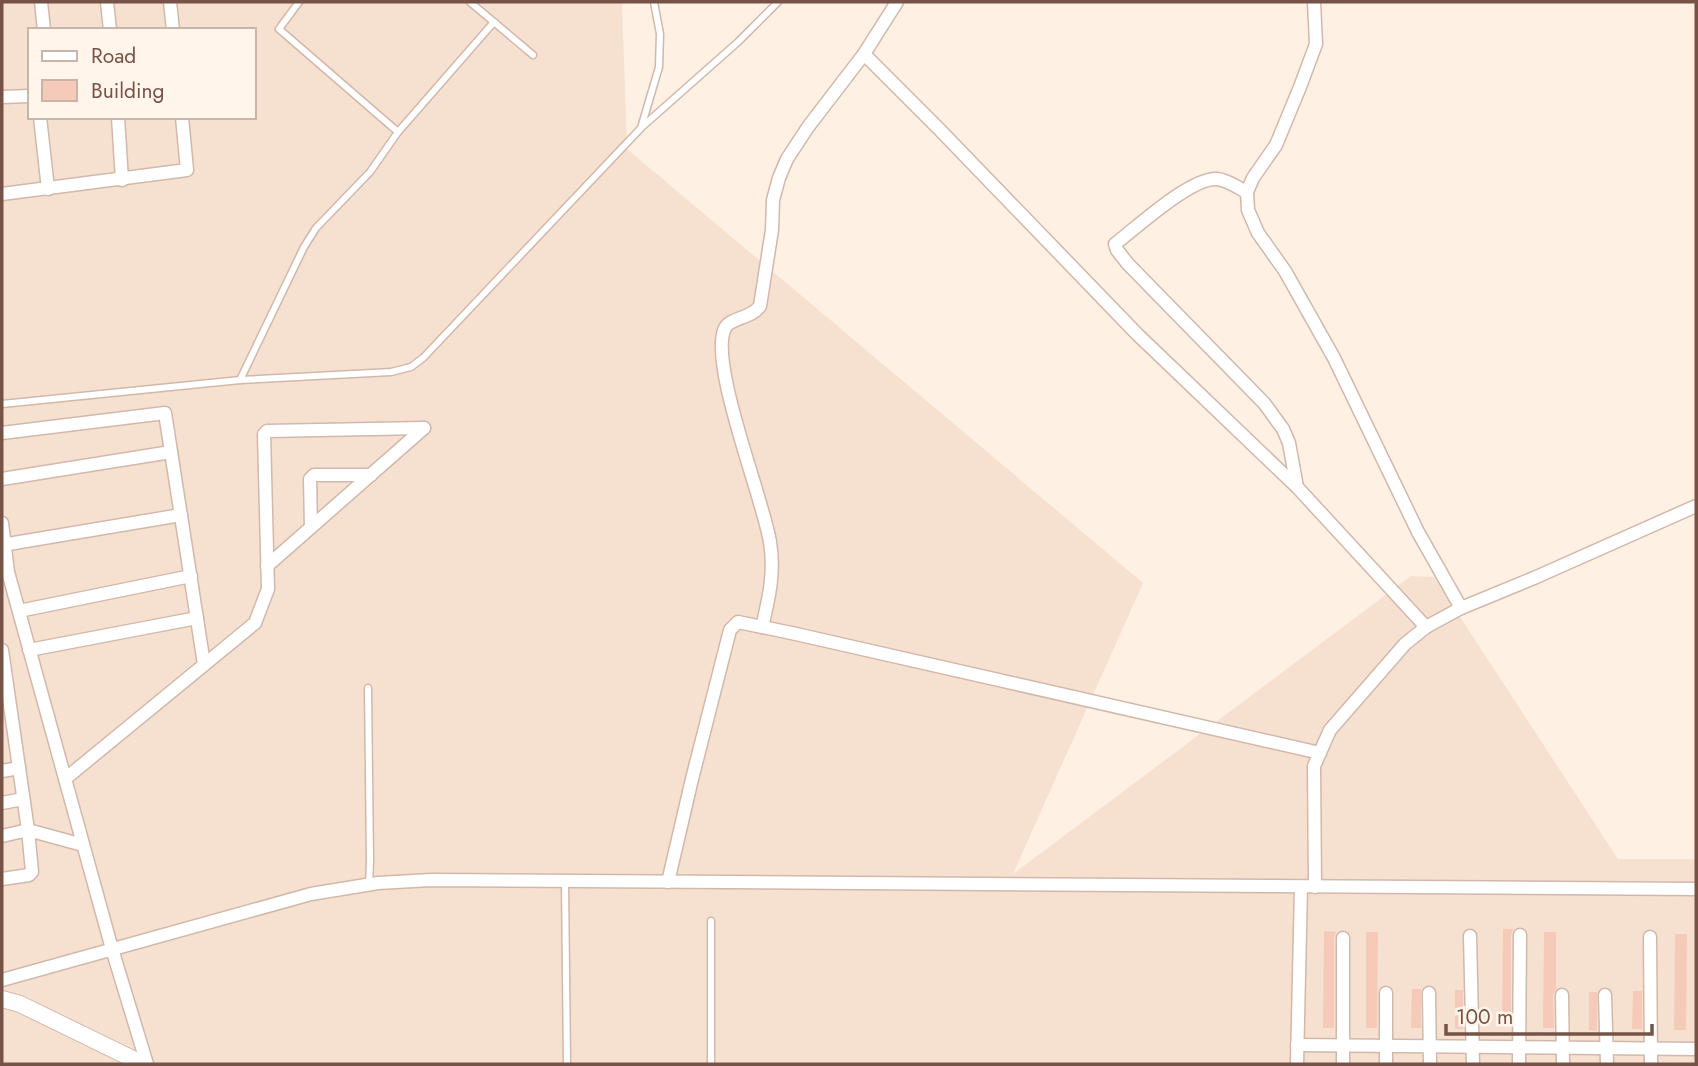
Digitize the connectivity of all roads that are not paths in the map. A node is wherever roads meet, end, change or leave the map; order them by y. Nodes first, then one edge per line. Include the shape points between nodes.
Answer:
1 (41, 2) edge
2 (107, 2) edge
3 (170, 2) edge
4 (299, 2) edge
5 (470, 2) edge
6 (654, 2) edge
7 (778, 2) edge
8 (897, 2) edge
9 (1314, 2) edge
10 (494, 22) junction
11 (44, 28) edge
12 (110, 28) edge
13 (173, 28) edge
14 (864, 54) junction
15 (533, 55) dead end
16 (28, 96) edge
17 (2, 97) edge
18 (40, 119) edge
19 (118, 119) edge
20 (182, 119) edge
21 (641, 128) junction
22 (398, 132) junction
23 (122, 180) junction
24 (48, 189) junction
25 (1247, 192) junction
26 (2, 194) edge
27 (240, 380) junction
28 (2, 404) edge
29 (2, 433) edge
30 (171, 452) junction
31 (370, 475) junction
32 (2, 479) edge
33 (1297, 487) junction
34 (1696, 506) edge
35 (181, 515) junction
36 (2, 523) edge
37 (311, 527) junction
38 (3, 545) edge
39 (267, 565) junction
40 (191, 576) junction
41 (1461, 608) junction
42 (19, 611) junction
43 (197, 618) junction
44 (762, 627) junction
45 (1426, 627) junction
46 (2, 650) edge
47 (29, 650) junction
48 (204, 664) junction
49 (3, 672) edge
50 (368, 688) dead end
51 (5, 705) edge
52 (8, 738) edge
53 (1320, 752) junction
54 (19, 768) junction
55 (2, 771) edge
56 (65, 779) junction
57 (23, 799) junction
58 (2, 803) edge
59 (28, 831) junction
60 (2, 836) edge
61 (83, 845) junction
62 (2, 879) edge
63 (565, 881) junction
64 (668, 882) junction
65 (369, 885) junction
66 (1308, 887) junction
67 (1696, 889) edge
68 (711, 921) dead end
69 (1520, 935) dead end
70 (1470, 936) dead end
71 (1650, 937) dead end
72 (1343, 938) dead end
73 (112, 949) junction
74 (2, 980) edge
75 (1386, 993) dead end
76 (1429, 993) dead end
77 (1562, 995) dead end
78 (1605, 995) dead end
79 (2, 999) edge
80 (1297, 1045) junction
81 (1344, 1045) junction
82 (1385, 1046) junction
83 (1430, 1046) junction
84 (1473, 1047) junction
85 (1519, 1047) junction
86 (1564, 1048) junction
87 (1607, 1048) junction
88 (1651, 1048) junction
89 (1696, 1049) edge
90 (145, 1064) edge
91 (567, 1064) edge
92 (711, 1064) edge
93 (1297, 1064) edge
94 (1343, 1064) edge
95 (1386, 1064) edge
96 (1430, 1064) edge
97 (1473, 1064) edge
98 (1519, 1064) edge
99 (1563, 1064) edge
100 (1607, 1064) edge
101 (1651, 1064) edge

1 - 11 street
2 - 12 street
3 - 13 street
4 - 22 lane via 279,29
5 - 10 lane
6 - 21 lane via 660,34 659,67
7 - 21 lane
8 - 14 street
9 - 25 street via 1316,44 1279,138
10 - 15 lane
10 - 22 lane
14 - 33 street via 1137,334
14 - 44 street via 787,159 773,200 760,306 755,313 730,322 721,345 726,383 771,546 772,581
16 - 17 street
18 - 24 street
19 - 23 street
20 - 23 street via 187,170
21 - 27 lane via 411,367
22 - 27 lane via 370,172 316,228
23 - 24 street
24 - 26 street
25 - 33 street via 1215,179 1199,182 1115,244 1128,264 1264,403 1289,443
25 - 41 street via 1248,210 1258,233 1286,271 1334,358 1418,532
27 - 28 lane
29 - 30 street via 165,413
30 - 32 street
30 - 35 street
31 - 37 street
31 - 37 street via 314,475 310,479
31 - 39 street via 424,428 267,431
33 - 45 street
34 - 41 street
35 - 38 street
35 - 40 street
36 - 38 street
37 - 39 street
38 - 42 street
39 - 48 street via 268,589 255,623
40 - 42 street
40 - 43 street
41 - 45 street
42 - 47 street
43 - 47 street
43 - 48 street
44 - 53 street
44 - 64 street via 737,622 730,630
45 - 53 street via 1405,644 1330,730
46 - 49 street
47 - 56 street
48 - 56 street
49 - 51 street
50 - 65 lane
51 - 52 street
52 - 54 street
53 - 66 street via 1314,765
54 - 55 street
54 - 57 street
56 - 61 street
57 - 58 street
57 - 59 street
59 - 60 street
59 - 61 street
59 - 62 street via 32,872
61 - 73 street
63 - 64 street
63 - 65 street via 431,880
63 - 91 lane
64 - 66 street
65 - 73 street via 311,894
66 - 67 street
66 - 80 street
68 - 92 lane
69 - 85 street
70 - 84 street
71 - 88 street
72 - 81 street
73 - 74 street
73 - 90 street
75 - 82 street
76 - 83 street
77 - 86 street
78 - 87 street
79 - 90 street
80 - 81 street
80 - 93 street
81 - 82 street
81 - 94 street
82 - 83 street
82 - 95 street
83 - 84 street
83 - 96 street
84 - 85 street
84 - 97 street
85 - 86 street
85 - 98 street
86 - 87 street
86 - 99 street
87 - 88 street
87 - 100 street
88 - 89 street
88 - 101 street

